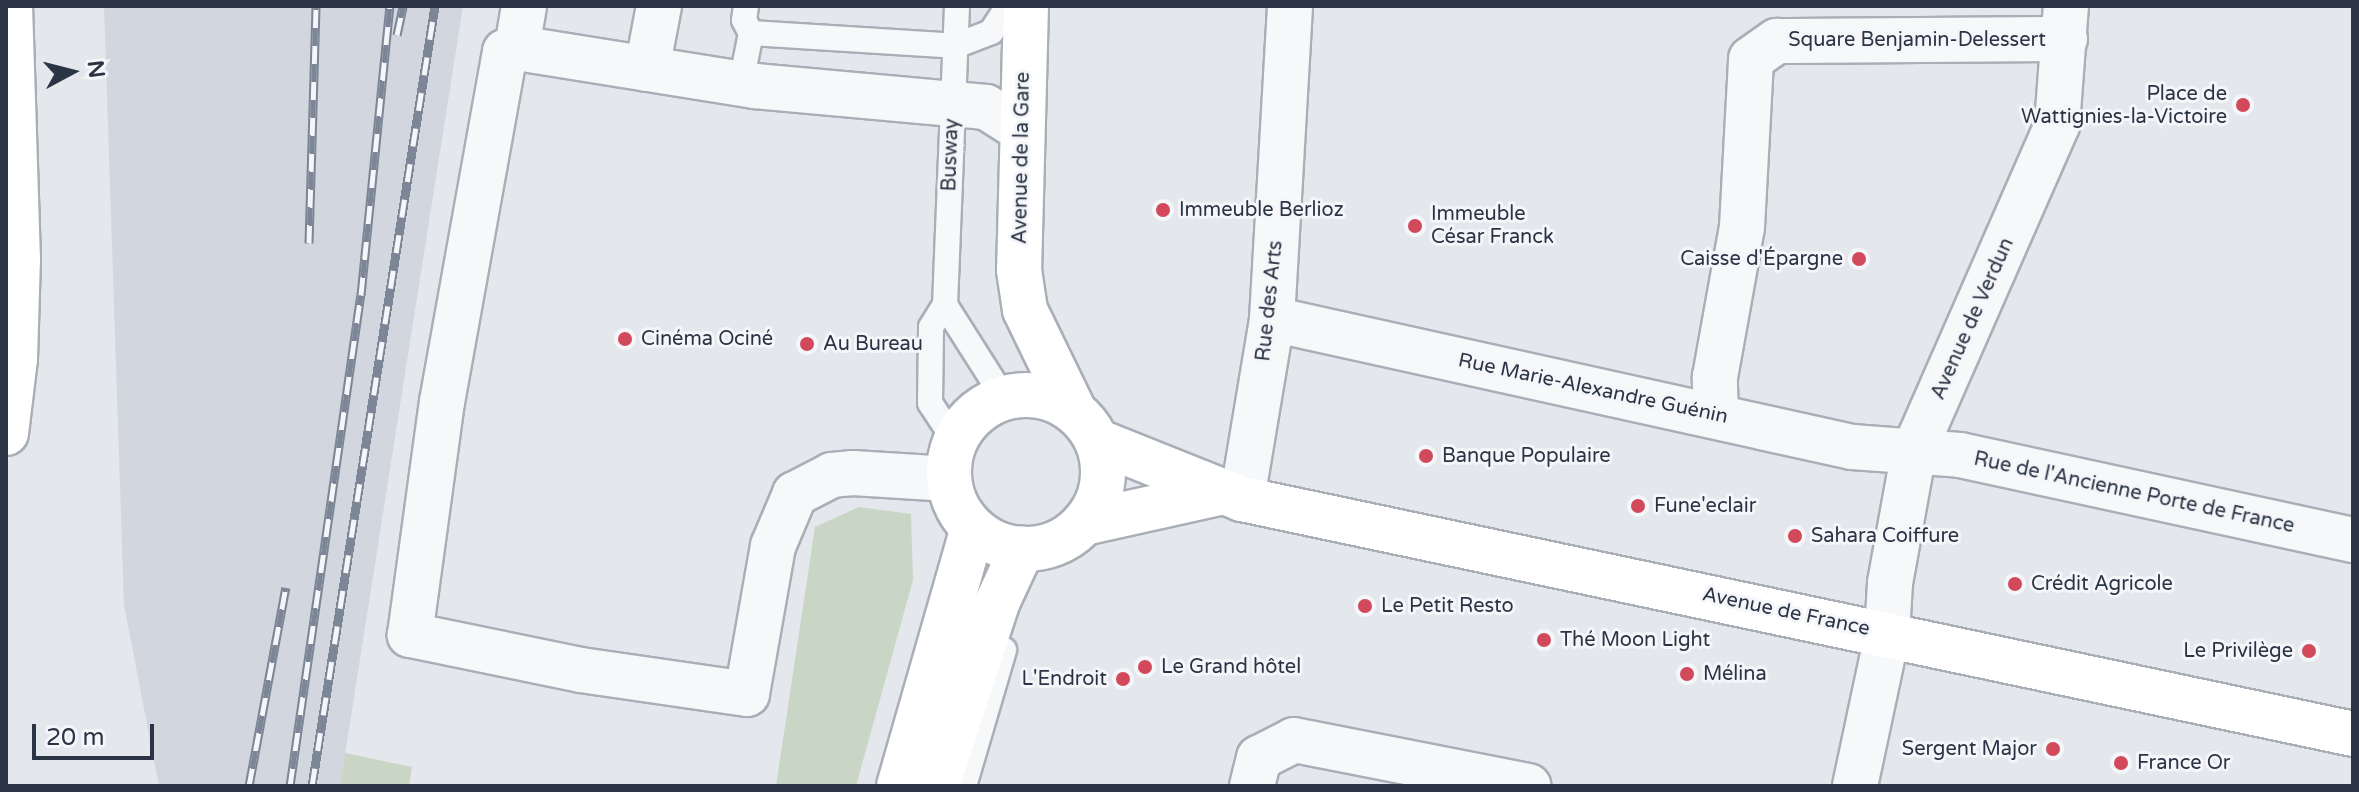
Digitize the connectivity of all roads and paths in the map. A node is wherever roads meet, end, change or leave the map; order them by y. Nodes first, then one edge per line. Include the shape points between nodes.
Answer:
1 (10, 6) edge
2 (659, 6) edge
3 (746, 6) edge
4 (957, 6) edge
5 (1008, 6) edge
6 (1026, 6) edge
7 (1290, 6) edge
8 (2066, 23) edge
9 (521, 27) edge
10 (751, 33) junction
11 (955, 46) junction
12 (647, 69) junction
13 (741, 83) junction
14 (953, 103) junction
15 (1021, 129) junction
16 (945, 305) junction
17 (1025, 310) junction
18 (1272, 319) junction
19 (1004, 398) junction
20 (1716, 415) junction
21 (1086, 426) junction
22 (6, 433) edge
23 (1914, 451) junction
24 (959, 489) junction
25 (1230, 496) junction
26 (1084, 523) junction
27 (2353, 540) edge
28 (1030, 549) junction
29 (1887, 635) junction
30 (2353, 734) edge
31 (879, 786) edge
32 (899, 786) edge
33 (937, 786) edge
34 (964, 786) edge
35 (1252, 786) edge
36 (1529, 786) edge
37 (1855, 786) edge

1 - 22 main road via 18,260
2 - 12 street
3 - 10 lane via 744,20
4 - 11 lane, Busway
5 - 11 lane via 991,32
6 - 15 main road, Avenue de la Gare
7 - 18 street, Rue des Arts
8 - 20 street, Square Benjamin-Delessert via 1777,41 1751,59 1742,227 1715,377
8 - 23 street, Avenue de Verdun via 2057,125
9 - 12 street
9 - 24 street via 505,52 442,402 410,635 581,670 747,694 773,546 795,494 832,475
10 - 11 lane
10 - 13 lane
11 - 14 lane, Busway
12 - 13 street
13 - 14 street
14 - 15 street via 986,107
14 - 16 lane, Busway
15 - 17 main road, Avenue de la Gare via 1019,270
16 - 19 lane
16 - 24 lane, Busway via 931,327 930,403
17 - 19 main road, Avenue de la Gare
17 - 21 main road, Avenue de la Gare
18 - 20 street, Rue Marie-Alexandre Guénin
18 - 25 street, Rue des Arts
19 - 21 main road via 1029,394
19 - 24 main road via 976,415
20 - 23 street, Rue Marie-Alexandre Guénin via 1852,447
21 - 25 main road
21 - 26 main road via 1103,484
23 - 27 street, Rue de l'Ancienne Porte de France via 1960,455
23 - 29 street, Avenue de Verdun via 1890,583
24 - 28 main road via 987,539
24 - 31 lane
24 - 32 main road
25 - 26 main road
25 - 29 main road, Avenue de France
26 - 28 main road via 1071,535
28 - 33 main road via 997,603
28 - 34 lane
29 - 30 main road, Avenue de France
29 - 37 street, Avenue de Verdun
35 - 36 street via 1259,758 1294,740

